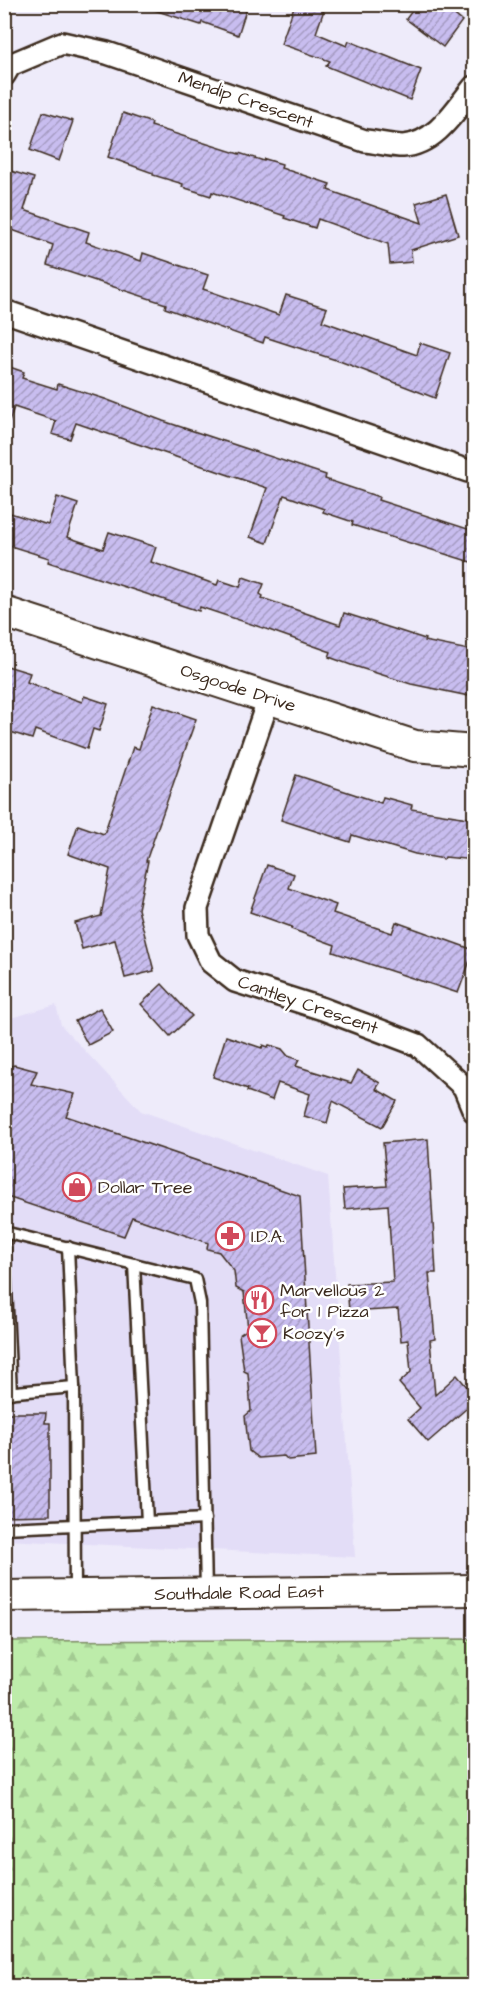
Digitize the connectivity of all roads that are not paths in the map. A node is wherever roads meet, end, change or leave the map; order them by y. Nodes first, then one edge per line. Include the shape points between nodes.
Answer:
1 (4, 75) edge
2 (474, 87) edge
3 (4, 311) edge
4 (474, 472) edge
5 (4, 612) edge
6 (269, 698) junction
7 (474, 751) edge
8 (474, 1111) edge
9 (4, 1232) edge
10 (4, 1244) edge
11 (68, 1247) junction
12 (134, 1264) junction
13 (74, 1387) junction
14 (8, 1393) edge
15 (206, 1519) junction
16 (147, 1522) junction
17 (75, 1526) junction
18 (4, 1528) edge
19 (474, 1590) edge
20 (206, 1593) junction
21 (75, 1595) junction
22 (4, 1596) edge

1 - 2 street, Mendip Crescent via 9,65 62,43 107,52 365,141 404,146 425,140 441,128
3 - 4 street
5 - 6 street, Osgoode Drive
6 - 7 street, Osgoode Drive via 414,746
6 - 8 street, Cantley Crescent via 197,908 198,935 211,962 235,981 418,1045 465,1087
9 - 11 lane
10 - 14 lane
11 - 12 lane
11 - 13 lane
12 - 15 lane via 195,1280 200,1303
12 - 16 lane
13 - 14 lane
13 - 17 lane
15 - 16 lane
15 - 20 lane
16 - 17 lane
17 - 18 lane
17 - 21 lane
19 - 20 street, Southdale Road East
20 - 21 street, Southdale Road East
21 - 22 street, Southdale Road East

